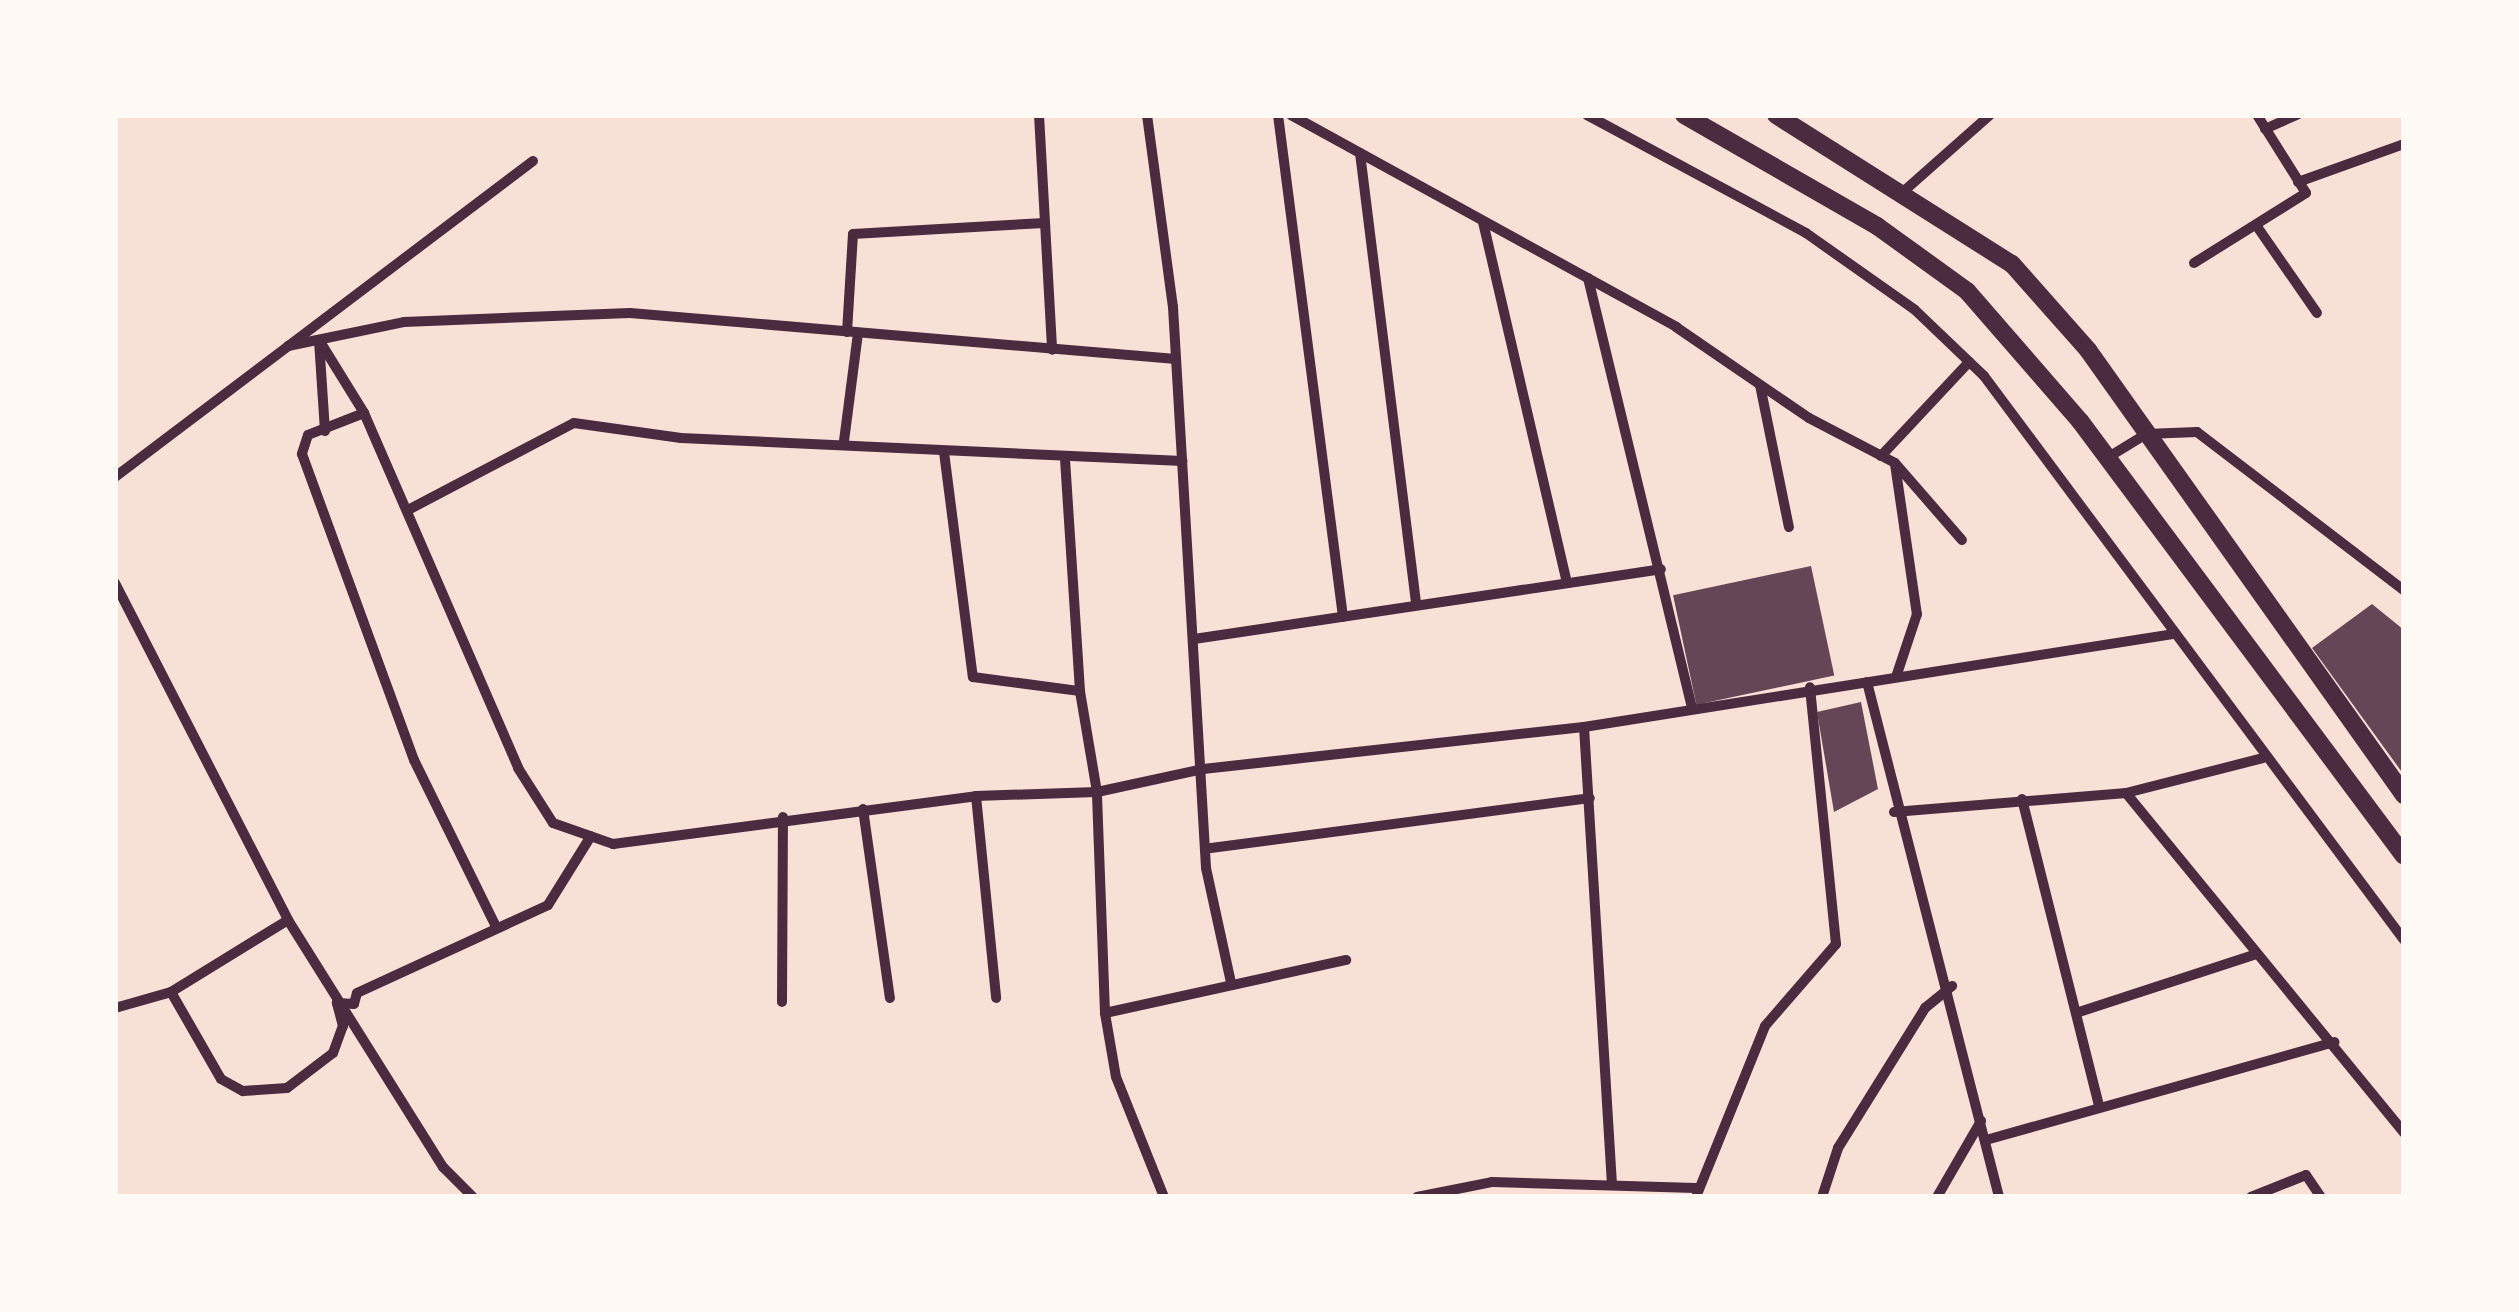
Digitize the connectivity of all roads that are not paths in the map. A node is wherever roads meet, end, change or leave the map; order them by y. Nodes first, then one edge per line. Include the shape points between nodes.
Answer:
1 (1039, 115) edge
2 (1148, 115) edge
3 (1278, 115) edge
4 (1291, 115) edge
5 (1587, 115) edge
6 (1684, 115) edge
7 (1776, 115) edge
8 (1990, 115) edge
9 (2257, 115) edge
10 (2296, 115) edge
11 (2265, 128) junction
12 (2404, 144) edge
13 (1360, 153) junction
14 (533, 162) dead end
15 (2298, 182) junction
16 (1904, 191) junction
17 (1045, 222) junction
18 (1483, 222) junction
19 (2256, 225) junction
20 (2194, 262) dead end
21 (1588, 278) junction
22 (2317, 313) dead end
23 (852, 333) junction
24 (319, 340) junction
25 (288, 346) junction
26 (1052, 350) junction
27 (1176, 359) junction
28 (1969, 362) junction
29 (1760, 384) junction
30 (364, 413) junction
31 (325, 431) junction
32 (2146, 434) junction
33 (844, 441) junction
34 (944, 452) junction
35 (1881, 456) junction
36 (2107, 458) junction
37 (1065, 461) junction
38 (1182, 462) junction
39 (1895, 463) junction
40 (115, 476) edge
41 (408, 510) junction
42 (1789, 528) dead end
43 (1962, 540) dead end
44 (1662, 569) junction
45 (1567, 582) junction
46 (2401, 582) edge
47 (115, 583) edge
48 (1416, 605) junction
49 (1343, 617) junction
50 (2173, 634) junction
51 (1194, 639) junction
52 (1896, 677) junction
53 (1867, 682) junction
54 (1810, 687) junction
55 (1080, 691) junction
56 (1691, 705) junction
57 (1584, 727) junction
58 (2263, 758) junction
59 (1203, 769) junction
60 (1097, 792) junction
61 (2126, 794) junction
62 (2404, 795) edge
63 (976, 796) junction
64 (1590, 798) junction
65 (2022, 799) junction
66 (863, 808) junction
67 (1894, 812) junction
68 (783, 816) junction
69 (591, 836) junction
70 (1211, 848) junction
71 (2404, 856) edge
72 (288, 920) junction
73 (496, 927) junction
74 (2404, 940) edge
75 (2257, 954) junction
76 (1346, 960) dead end
77 (1231, 982) junction
78 (1952, 986) junction
79 (171, 992) junction
80 (890, 998) dead end
81 (996, 998) dead end
82 (336, 1002) junction
83 (782, 1002) dead end
84 (115, 1008) edge
85 (1105, 1012) junction
86 (2076, 1013) junction
87 (2334, 1042) junction
88 (2099, 1105) junction
89 (1982, 1120) junction
90 (2404, 1134) edge
91 (1986, 1140) junction
92 (1612, 1184) junction
93 (1696, 1193) edge
94 (473, 1197) edge
95 (1164, 1197) edge
96 (1416, 1197) edge
97 (1822, 1197) edge
98 (1938, 1197) edge
99 (1999, 1197) edge
100 (2251, 1197) edge
101 (2321, 1197) edge

1 - 17 street
2 - 27 street
3 - 49 street
4 - 13 street
5 - 28 street via 1806,233
6 - 36 street via 1877,226 1967,290
7 - 16 street
8 - 16 street
9 - 11 street
10 - 11 street
11 - 15 street
12 - 15 street
13 - 18 street
13 - 48 street
14 - 25 street
15 - 19 street via 2306,193
16 - 32 street via 2012,264
17 - 23 street via 852,234
17 - 26 street
18 - 21 street
18 - 45 street
19 - 20 street
19 - 22 street
21 - 29 street
21 - 44 street
23 - 24 street via 630,312 503,314
23 - 26 street
23 - 33 street
24 - 25 street
24 - 30 street
24 - 31 street
25 - 40 street
26 - 27 street
27 - 38 street
28 - 35 street
28 - 50 street via 2055,462
29 - 35 street
29 - 42 street
30 - 31 street
30 - 41 street
31 - 73 street via 308,436 302,454 414,760
32 - 36 street
32 - 46 street via 2197,432
32 - 62 street
33 - 34 street
33 - 41 street via 680,438 574,423
34 - 37 street
34 - 55 street via 973,676
35 - 39 street
36 - 71 street
37 - 38 street
37 - 55 street
38 - 51 street
39 - 43 street
39 - 52 street via 1917,614
41 - 69 street via 518,768 553,823
44 - 45 street
44 - 56 street
45 - 48 street
47 - 72 street
48 - 49 street
49 - 51 street
50 - 52 street
50 - 58 street via 2194,649
51 - 59 street
52 - 53 street
53 - 54 street
53 - 67 street
54 - 56 street
54 - 93 street via 1836,944 1764,1026
55 - 60 street
56 - 57 street
57 - 59 street
57 - 64 street
58 - 61 street
58 - 74 street
59 - 60 street
59 - 70 street
60 - 63 street
60 - 85 street
61 - 65 street
61 - 75 street
63 - 66 street
63 - 81 street
64 - 70 street
64 - 92 street
65 - 67 street
65 - 86 street
66 - 68 street
66 - 80 street
67 - 78 street
68 - 69 street via 613,844
68 - 83 street
69 - 73 street via 548,905
70 - 77 street via 1206,868
72 - 79 street
72 - 82 street
73 - 82 street via 357,993 354,1004
75 - 86 street
75 - 87 street
76 - 77 street
77 - 85 street
78 - 89 street
78 - 97 street via 1925,1008 1858,1117
79 - 82 street via 221,1079 264,1094 334,1053 343,1026
79 - 84 street
82 - 94 street via 443,1168
85 - 95 street via 1116,1077
86 - 88 street
87 - 88 street
87 - 90 street
88 - 91 street
89 - 91 street
89 - 98 street
91 - 99 street
92 - 93 street
92 - 96 street via 1492,1182
100 - 101 street via 2306,1175

